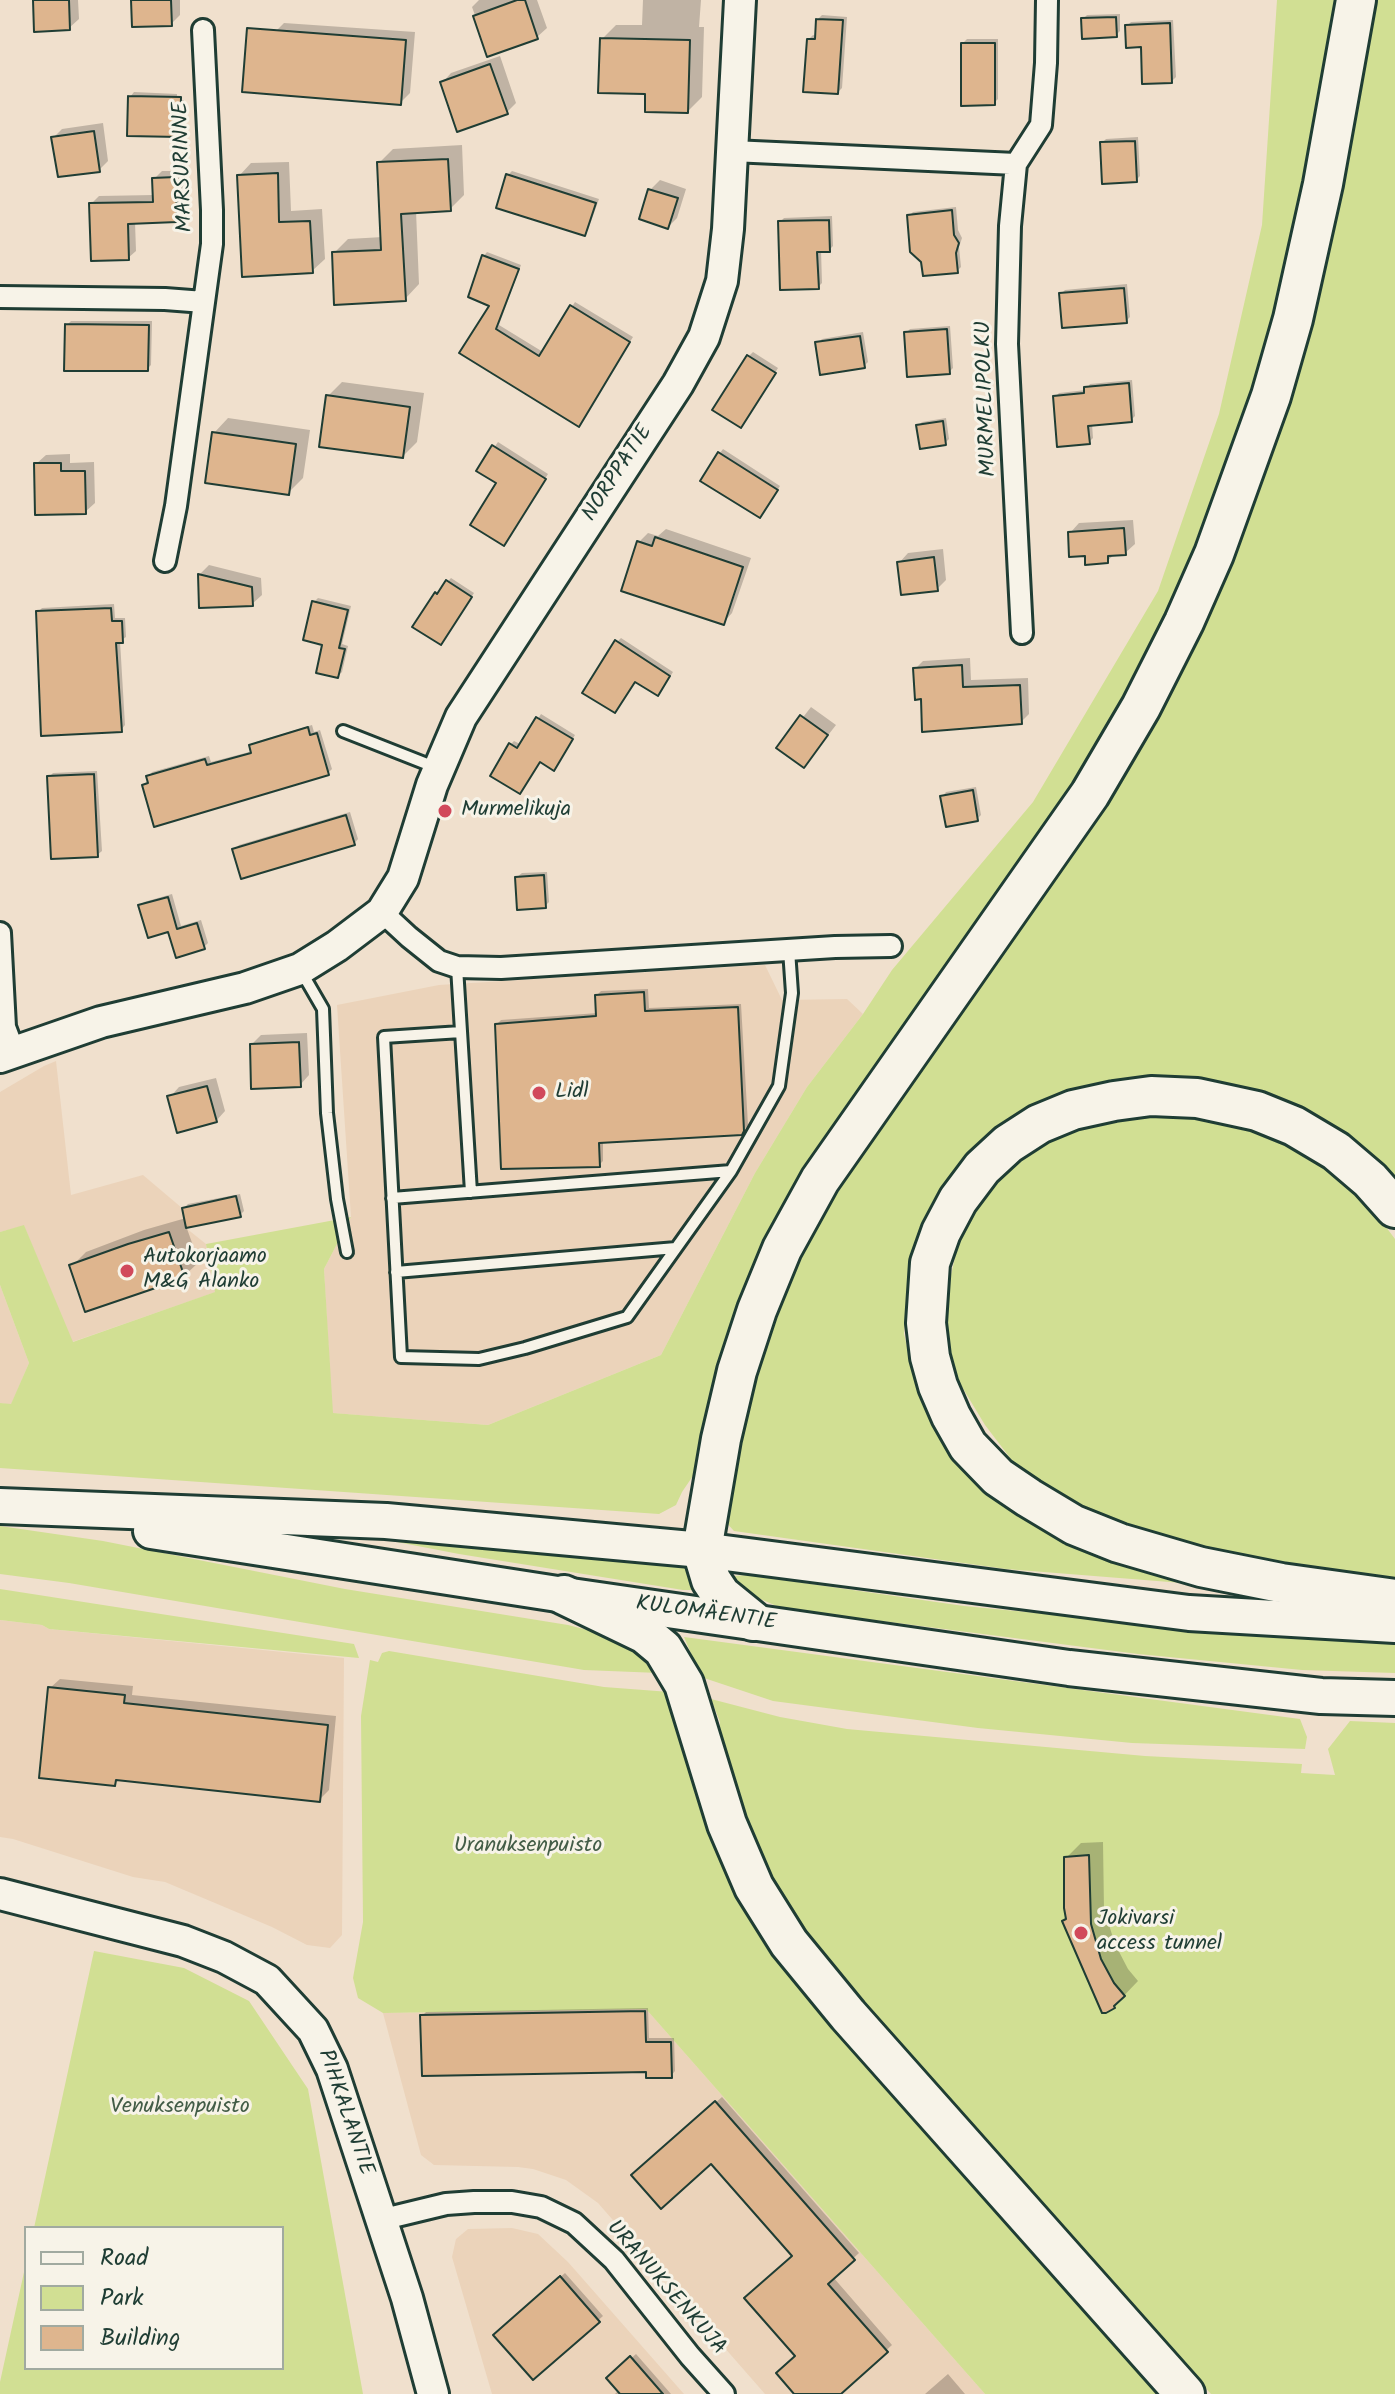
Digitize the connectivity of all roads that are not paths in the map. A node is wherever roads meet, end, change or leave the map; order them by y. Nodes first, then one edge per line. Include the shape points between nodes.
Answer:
1 (740, 0) edge
2 (1047, 0) edge
3 (1356, 0) edge
4 (203, 30) dead end
5 (732, 151) junction
6 (1016, 164) junction
7 (0, 297) edge
8 (204, 302) junction
9 (165, 561) dead end
10 (1022, 633) dead end
11 (343, 731) dead end
12 (439, 769) junction
13 (382, 912) junction
14 (0, 933) edge
15 (891, 946) dead end
16 (789, 950) junction
17 (457, 967) junction
18 (300, 969) junction
19 (461, 1032) junction
20 (7, 1054) edge
21 (731, 1171) junction
22 (471, 1192) junction
23 (392, 1198) junction
24 (1395, 1208) edge
25 (676, 1248) junction
26 (347, 1252) dead end
27 (396, 1272) junction
28 (10, 1507) edge
29 (702, 1550) junction
30 (564, 1595) junction
31 (1395, 1599) edge
32 (753, 1621) junction
33 (1395, 1625) edge
34 (1395, 1698) edge
35 (0, 1894) edge
36 (380, 2220) junction
37 (433, 2394) edge
38 (724, 2394) edge
39 (1185, 2394) edge

1 - 5 street, NORPPATIE
2 - 6 street, MURMELIPOLKU via 1041,125
3 - 29 highway via 1293,319 1214,554 1141,707 1090,794 855,1127 782,1249 737,1371
4 - 8 street, MARSURINNE via 212,210
5 - 6 street
5 - 12 street, NORPPATIE via 722,281 704,337 461,717
6 - 10 street, MURMELIPOLKU via 1007,344
7 - 8 street
8 - 9 street, MARSURINNE
11 - 12 lane
12 - 13 street, NORPPATIE via 403,878
13 - 17 street via 439,961
13 - 18 street
14 - 20 street
15 - 16 street
16 - 17 street
16 - 21 lane via 792,993 779,1086
17 - 19 lane
18 - 20 street via 245,988 101,1022
18 - 26 lane via 323,1009 327,1113
19 - 22 lane
19 - 23 lane via 384,1037
21 - 22 lane
21 - 25 lane
22 - 23 lane
23 - 27 lane
24 - 31 highway via 1336,1151 1257,1111 1197,1098 1151,1096 1073,1110 1008,1144 958,1200 930,1263 926,1323 938,1386 968,1446 998,1477 1051,1512 1119,1543 1201,1567
25 - 27 lane
25 - 27 lane via 627,1317 479,1359 401,1357
28 - 29 main road, KULOMÄENTIE via 386,1521
28 - 30 main road, KULOMÄENTIE
29 - 32 highway via 721,1595
29 - 33 main road, KULOMÄENTIE via 1189,1613
30 - 32 main road, KULOMÄENTIE
30 - 39 highway via 645,1634 663,1649 684,1684 727,1824 754,1887 789,1943
32 - 34 main road, KULOMÄENTIE via 1069,1668 1321,1696
35 - 36 street, PIHKALANTIE via 183,1941 267,1980 313,2030 332,2069
36 - 37 street, PIHKALANTIE
36 - 38 street, URANUKSENKUJA via 446,2204 499,2202 541,2207 574,2223 614,2260

